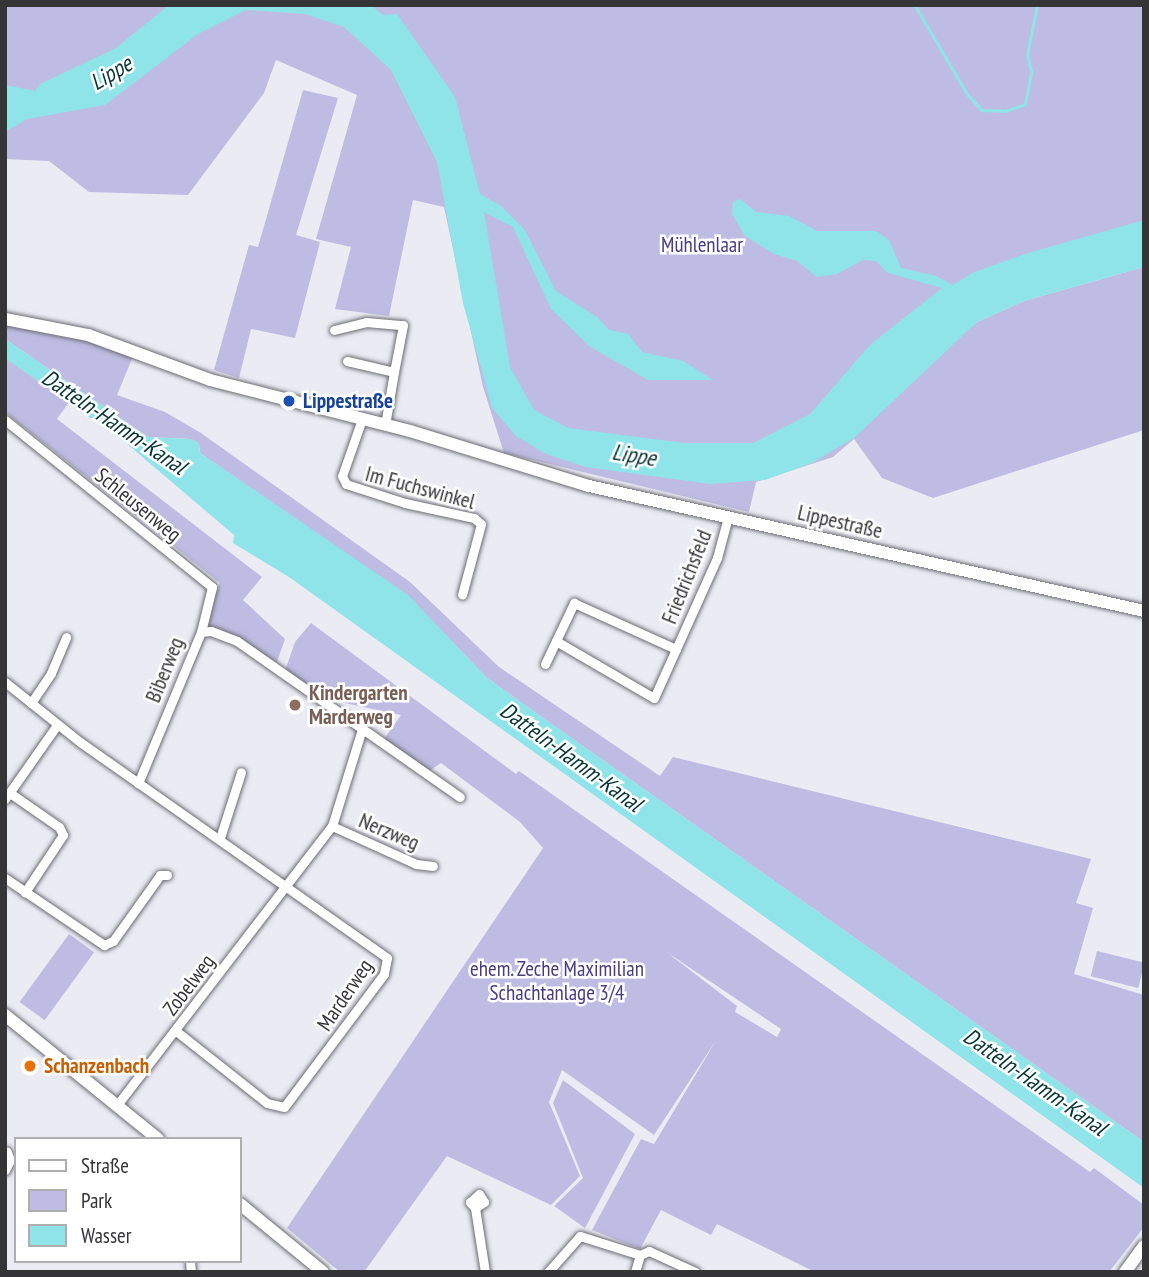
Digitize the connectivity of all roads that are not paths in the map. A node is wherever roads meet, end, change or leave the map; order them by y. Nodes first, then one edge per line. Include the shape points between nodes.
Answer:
1 (5, 319) edge
2 (334, 330) dead end
3 (347, 360) dead end
4 (394, 372) junction
5 (362, 419) junction
6 (5, 421) edge
7 (385, 425) junction
8 (728, 517) junction
9 (462, 595) dead end
10 (1144, 611) edge
11 (201, 632) junction
12 (66, 637) dead end
13 (555, 640) junction
14 (676, 649) junction
15 (545, 664) dead end
16 (5, 682) edge
17 (31, 703) junction
18 (57, 725) junction
19 (362, 729) junction
20 (241, 772) dead end
21 (138, 783) junction
22 (7, 796) edge
23 (460, 797) dead end
24 (332, 826) junction
25 (219, 838) junction
26 (433, 866) dead end
27 (167, 875) dead end
28 (5, 878) edge
29 (286, 885) junction
30 (25, 892) junction
31 (5, 1015) edge
32 (176, 1031) junction
33 (117, 1105) junction
34 (157, 1137) edge
35 (7, 1152) dead end
36 (5, 1170) edge
37 (242, 1206) edge
38 (475, 1208) dead end
39 (1144, 1246) edge
40 (640, 1255) junction
41 (323, 1272) edge
42 (485, 1272) edge
43 (548, 1272) edge
44 (635, 1272) edge
45 (695, 1272) edge
46 (1125, 1272) edge

1 - 5 main road, Lippestraße via 88,335 210,380
2 - 4 street via 366,322 402,325
3 - 4 street
4 - 7 street
5 - 7 main road, Lippestraße
5 - 9 street, Im Fuchswinkel via 342,477 346,484 474,518 481,524
6 - 11 street, Schleusenweg via 132,527 205,577 212,593
7 - 8 main road, Lippestraße via 589,486
8 - 10 main road, Lippestraße
8 - 14 street, Friedrichsfeld via 717,558
11 - 19 street, Biberweg via 237,641
11 - 21 street, Biberweg
12 - 17 street via 51,673
13 - 14 street, Friedrichsfeld via 574,603
13 - 14 street, Friedrichsfeld via 654,698
13 - 15 street, Friedrichsfeld
16 - 17 street, Marderweg
17 - 18 street, Marderweg
18 - 21 street, Marderweg
18 - 22 street
19 - 23 street, Biberweg
19 - 24 street
20 - 25 street
21 - 25 street, Marderweg
22 - 30 street via 60,827 63,835
24 - 26 street, Nerzweg via 416,864
24 - 29 street
25 - 29 street, Marderweg
27 - 30 street via 160,875 107,945
28 - 30 street
29 - 32 street, Zobelweg
29 - 32 street, Marderweg via 384,952 388,964 291,1101 274,1107
31 - 33 main road
32 - 33 street, Zobelweg
33 - 34 main road
35 - 36 street via 10,1160
37 - 41 main road
38 - 42 street
39 - 46 main road
40 - 43 street via 580,1236
40 - 44 street
40 - 45 street via 649,1251

